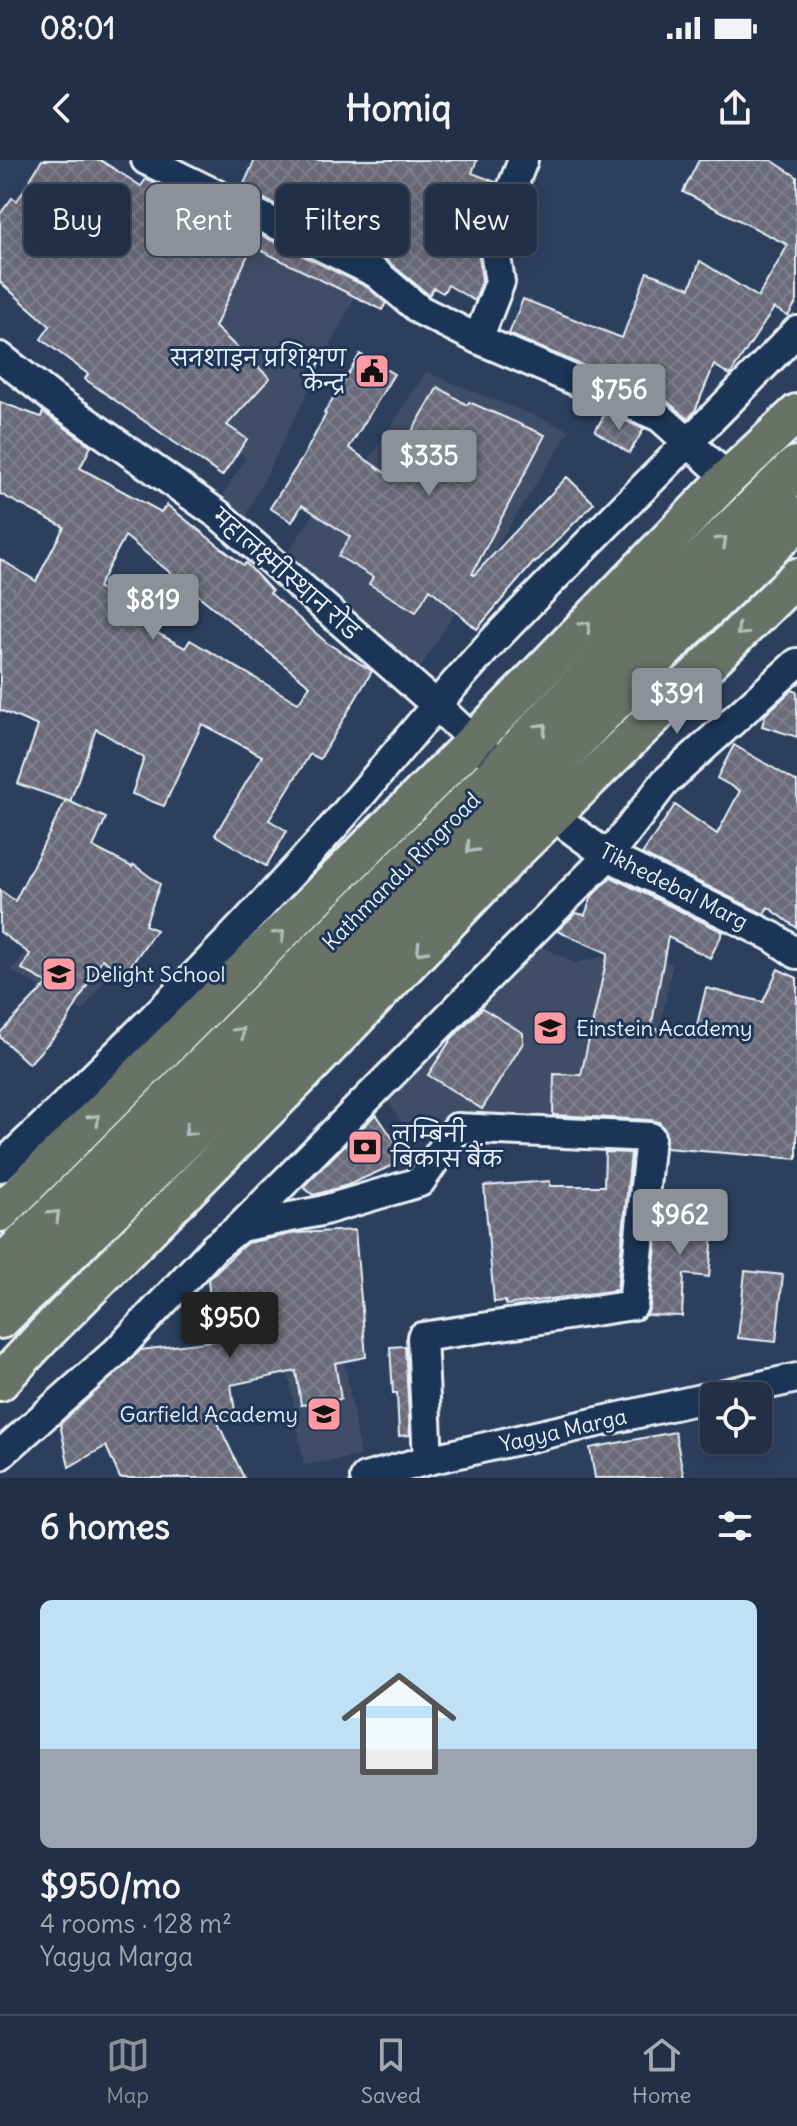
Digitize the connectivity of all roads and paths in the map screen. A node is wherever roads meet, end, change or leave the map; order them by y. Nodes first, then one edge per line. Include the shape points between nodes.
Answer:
1 (146, 160) edge
2 (523, 160) edge
3 (797, 331) edge
4 (478, 339) junction
5 (0, 357) edge
6 (797, 413) edge
7 (689, 443) junction
8 (797, 468) edge
9 (728, 478) junction
10 (797, 519) edge
11 (797, 577) edge
12 (797, 663) edge
13 (435, 704) junction
14 (513, 779) junction
15 (608, 856) junction
16 (797, 954) edge
17 (0, 1167) edge
18 (0, 1213) edge
19 (240, 1227) junction
20 (5, 1297) edge
21 (44, 1335) junction
22 (797, 1378) edge
23 (0, 1382) edge
24 (772, 1383) edge
25 (700, 1399) edge
26 (0, 1455) edge
27 (428, 1460) junction
28 (365, 1478) edge

1 - 4 street via 376,273 420,310
2 - 4 street via 498,224 494,245 500,282
3 - 7 street
4 - 7 street via 660,417
5 - 13 street, महालक्ष्मीस्थान रोड via 219,515
6 - 9 main road
7 - 9 street
7 - 13 street
14 -> 8 highway, Kathmandu Ringroad via 670,592
14 -> 9 main road
10 - 14 highway, Kathmandu Ringroad
11 -> 14 main road
12 - 15 street via 665,782
13 - 14 street, महालक्ष्मीस्थान रोड
13 - 17 street via 335,825 90,1081
14 - 15 street, Tikhedebal Marg
18 -> 14 main road
14 - 20 highway, Kathmandu Ringroad
14 -> 21 main road via 298,1079
15 - 16 street, Tikhedebal Marg via 773,937
15 - 19 street
19 - 26 street via 116,1352
19 - 27 street via 321,1211 420,1182 457,1128 650,1137 633,1305 422,1337
20 - 21 street
21 - 23 main road
22 - 24 street, Yagya Marga
25 - 27 street, Yagya Marga
27 - 28 street, Yagya Marga

